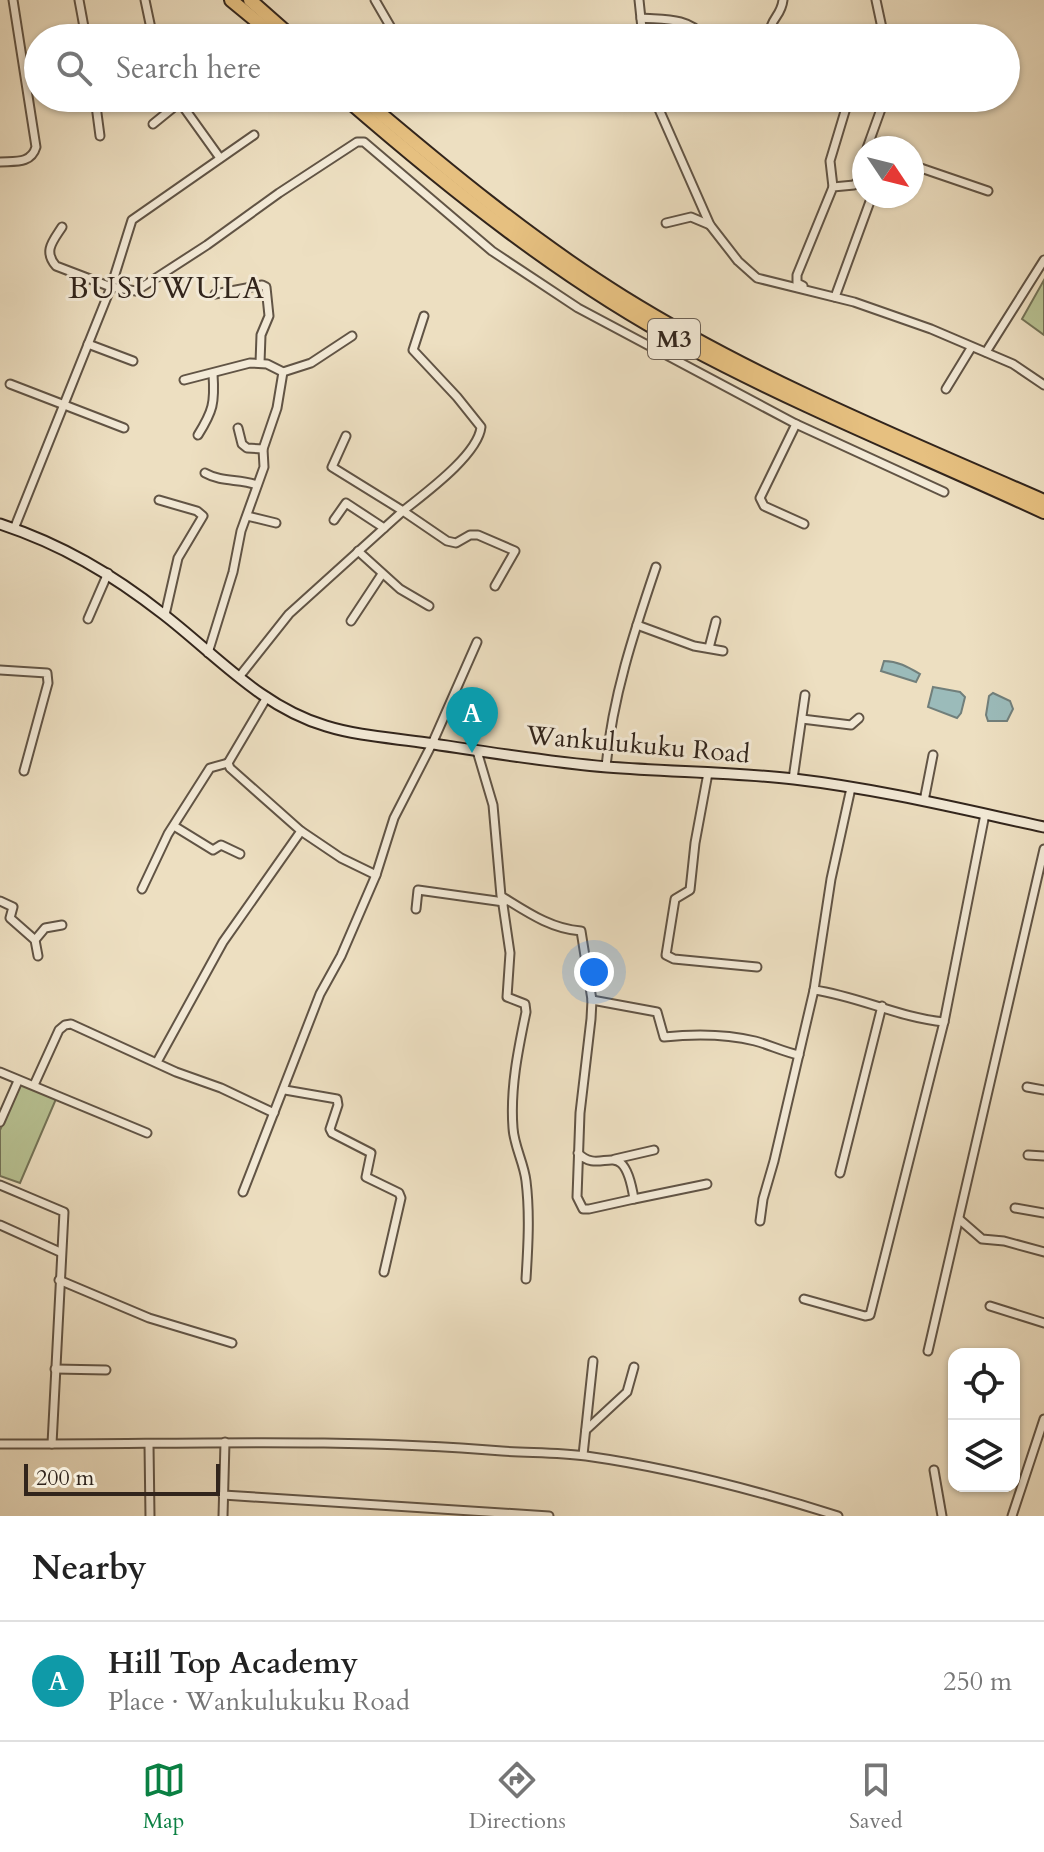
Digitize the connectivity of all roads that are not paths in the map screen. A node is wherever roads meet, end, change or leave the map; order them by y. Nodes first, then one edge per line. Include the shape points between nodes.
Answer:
1 (13, 0) edge
2 (79, 0) edge
3 (145, 0) edge
4 (231, 0) edge
5 (250, 0) edge
6 (375, 0) edge
7 (639, 0) edge
8 (783, 0) edge
9 (876, 0) edge
10 (641, 18) junction
11 (83, 24) edge
12 (150, 24) edge
13 (260, 24) edge
14 (277, 24) edge
15 (389, 24) edge
16 (642, 24) edge
17 (692, 24) edge
18 (770, 24) edge
19 (881, 24) edge
20 (24, 70) edge
21 (31, 112) edge
22 (97, 112) edge
23 (166, 112) edge
24 (189, 112) edge
25 (362, 112) edge
26 (379, 112) edge
27 (660, 112) edge
28 (845, 112) edge
29 (880, 112) edge
30 (153, 124) dead end
31 (254, 135) dead end
32 (100, 136) dead end
33 (871, 136) edge
34 (220, 158) junction
35 (0, 162) edge
36 (924, 169) edge
37 (852, 185) edge
38 (833, 187) junction
39 (988, 191) dead end
40 (868, 208) edge
41 (666, 223) dead end
42 (710, 225) junction
43 (62, 227) dead end
44 (1044, 260) edge
45 (111, 287) junction
46 (807, 290) junction
47 (215, 294) dead end
48 (835, 297) junction
49 (424, 316) dead end
50 (352, 336) dead end
51 (88, 344) junction
52 (971, 348) junction
53 (986, 352) junction
54 (133, 361) dead end
55 (260, 363) junction
56 (283, 372) junction
57 (213, 374) junction
58 (184, 380) dead end
59 (10, 384) dead end
60 (1044, 385) edge
61 (946, 389) dead end
62 (63, 406) junction
63 (796, 424) junction
64 (124, 428) dead end
65 (238, 428) dead end
66 (198, 435) dead end
67 (346, 436) dead end
68 (263, 449) junction
69 (205, 473) dead end
70 (257, 485) junction
71 (944, 492) dead end
72 (159, 500) dead end
73 (1044, 501) edge
74 (403, 511) junction
75 (1044, 512) edge
76 (247, 516) junction
77 (334, 520) dead end
78 (276, 523) dead end
79 (0, 524) edge
80 (804, 524) dead end
81 (384, 528) junction
82 (14, 529) junction
83 (358, 551) junction
84 (656, 567) dead end
85 (108, 573) junction
86 (382, 574) junction
87 (495, 586) dead end
88 (429, 606) dead end
89 (165, 615) junction
90 (88, 619) dead end
91 (351, 621) dead end
92 (716, 621) dead end
93 (637, 625) junction
94 (477, 642) dead end
95 (709, 648) junction
96 (723, 651) dead end
97 (208, 653) junction
98 (0, 670) edge
99 (239, 677) junction
100 (805, 695) dead end
101 (267, 697) junction
102 (859, 718) dead end
103 (802, 719) junction
104 (432, 744) junction
105 (477, 751) junction
106 (933, 755) dead end
107 (228, 763) junction
108 (606, 767) junction
109 (24, 771) dead end
110 (708, 773) junction
111 (793, 779) junction
112 (851, 788) junction
113 (924, 801) junction
114 (985, 814) junction
115 (174, 826) junction
116 (1044, 827) edge
117 (301, 831) junction
118 (1044, 849) edge
119 (240, 854) dead end
120 (376, 875) junction
121 (142, 889) dead end
122 (502, 899) junction
123 (0, 901) edge
124 (416, 909) dead end
125 (62, 925) dead end
126 (35, 940) junction
127 (38, 956) dead end
128 (757, 967) dead end
129 (814, 990) junction
130 (592, 1000) junction
131 (882, 1006) junction
132 (944, 1022) junction
133 (799, 1055) junction
134 (157, 1062) junction
135 (0, 1072) edge
136 (18, 1081) junction
137 (34, 1085) junction
138 (1027, 1087) dead end
139 (285, 1090) junction
140 (1044, 1090) edge
141 (274, 1113) junction
142 (0, 1122) edge
143 (147, 1133) dead end
144 (654, 1150) dead end
145 (578, 1153) junction
146 (1028, 1155) dead end
147 (1044, 1156) edge
148 (615, 1159) junction
149 (840, 1173) dead end
150 (707, 1184) dead end
151 (0, 1185) edge
152 (243, 1192) dead end
153 (634, 1199) junction
154 (1015, 1208) dead end
155 (1044, 1213) edge
156 (959, 1219) junction
157 (760, 1221) dead end
158 (0, 1225) edge
159 (60, 1252) junction
160 (1044, 1252) edge
161 (384, 1272) dead end
162 (526, 1279) dead end
163 (59, 1280) junction
164 (804, 1299) dead end
165 (990, 1306) dead end
166 (1044, 1323) edge
167 (232, 1343) dead end
168 (928, 1351) dead end
169 (593, 1361) dead end
170 (634, 1367) dead end
171 (55, 1369) junction
172 (106, 1370) dead end
173 (1044, 1419) edge
174 (585, 1430) junction
175 (225, 1442) junction
176 (0, 1444) edge
177 (52, 1444) junction
178 (149, 1445) junction
179 (583, 1455) junction
180 (934, 1470) dead end
181 (223, 1495) junction
182 (150, 1516) edge
183 (223, 1516) edge
184 (549, 1516) edge
185 (838, 1516) edge
186 (942, 1516) edge
187 (1012, 1516) edge

1 - 20 street
2 - 11 street
3 - 12 street
4 - 13 highway
5 - 14 highway
6 - 15 street
7 - 10 street
8 - 18 street
9 - 19 street
10 - 16 street
10 - 17 street
21 - 35 street via 33,156
22 - 32 street
23 - 30 street
24 - 34 street
25 - 75 highway, M3 via 514,235 685,345
26 - 73 highway, M3 via 521,228 636,305 767,375
27 - 42 street
28 - 38 street via 830,161
29 - 33 street
31 - 34 street
34 - 45 street via 135,216
36 - 39 street
37 - 38 street
38 - 46 street via 797,275 797,283
40 - 48 street
41 - 42 street via 691,217
42 - 46 street via 757,278
43 - 45 street via 51,243 50,259
44 - 53 street
45 - 51 street
45 - 63 street via 145,288 320,165 364,142 525,274 578,308
46 - 48 street
47 - 55 street via 266,287 269,316 261,335
48 - 52 street
49 - 74 street via 413,350 481,427 469,450
50 - 56 street via 311,363
51 - 54 street
51 - 62 street
52 - 53 street
52 - 61 street
53 - 60 street
55 - 56 street
55 - 57 street
56 - 68 street
57 - 58 street
57 - 66 street via 215,401
59 - 62 street
62 - 64 street
62 - 82 street
63 - 71 street
63 - 80 street via 760,498 764,506
65 - 68 street via 244,447
67 - 74 street via 332,467
68 - 70 street
69 - 70 street
70 - 76 street
72 - 89 street via 203,516 178,558
74 - 81 street
74 - 87 street via 447,541 478,535 515,551
76 - 78 street
76 - 97 street
77 - 81 street via 346,503
79 - 82 main road, Wankulukuku Road
81 - 83 street
82 - 85 main road, Wankulukuku Road via 45,539
83 - 86 street
83 - 99 street via 289,614
84 - 93 street
85 - 89 main road, Wankulukuku Road
85 - 90 street
86 - 88 street
86 - 91 street
89 - 97 main road, Wankulukuku Road
92 - 95 street
93 - 95 street
93 - 108 street via 615,706
94 - 104 street
95 - 96 street
97 - 99 main road, Wankulukuku Road
98 - 109 street via 47,673
99 - 101 main road, Wankulukuku Road
100 - 103 street
101 - 104 main road, Wankulukuku Road via 329,727
101 - 107 street
102 - 103 street via 851,725
103 - 111 street
104 - 105 main road, Wankulukuku Road
104 - 120 street via 394,818
105 - 108 main road, Wankulukuku Road
105 - 122 street via 493,805
106 - 113 street
107 - 115 street via 210,768
107 - 117 street
108 - 110 main road, Wankulukuku Road
110 - 111 main road, Wankulukuku Road
110 - 128 street via 690,890 675,899 666,955
111 - 112 main road, Wankulukuku Road
112 - 113 main road, Wankulukuku Road
112 - 129 street
113 - 114 main road, Wankulukuku Road
114 - 116 main road, Wankulukuku Road
114 - 132 street
115 - 119 street via 215,851 221,845
115 - 121 street
117 - 120 street
117 - 134 street via 223,942
118 - 156 street
120 - 139 street via 320,994
122 - 124 street via 418,890
122 - 130 street via 564,930 581,931
122 - 162 street via 510,953 507,997 525,1004 526,1012 515,1065 513,1114 526,1181
123 - 126 street via 13,907 10,918
125 - 126 street via 45,928
126 - 127 street
129 - 131 street
129 - 133 street
130 - 133 street via 657,1012 664,1037 728,1037
130 - 145 street
131 - 132 street
131 - 149 street
132 - 164 street via 870,1315
133 - 157 street
134 - 137 street via 80,1026 65,1025
134 - 141 street
135 - 136 street
136 - 137 street
136 - 142 street
137 - 143 street
138 - 140 street
139 - 141 street
139 - 161 street via 337,1099 332,1133 371,1153 366,1177 399,1193
141 - 152 street
144 - 148 street
145 - 148 street via 589,1160
145 - 153 street via 577,1197 583,1209
146 - 147 street
148 - 153 street via 627,1169
150 - 153 street
151 - 159 street via 64,1212
154 - 155 street
156 - 160 street via 982,1239
156 - 168 street
158 - 159 street
159 - 163 street
163 - 167 street via 149,1318
163 - 171 street
165 - 166 street
169 - 174 street
170 - 174 street via 627,1392
171 - 172 street
171 - 177 street
173 - 187 street
174 - 179 street
175 - 178 street
175 - 179 street
175 - 181 street
176 - 177 street
177 - 178 street
178 - 182 street
179 - 185 street via 701,1477
180 - 186 street
181 - 183 street
181 - 184 street

